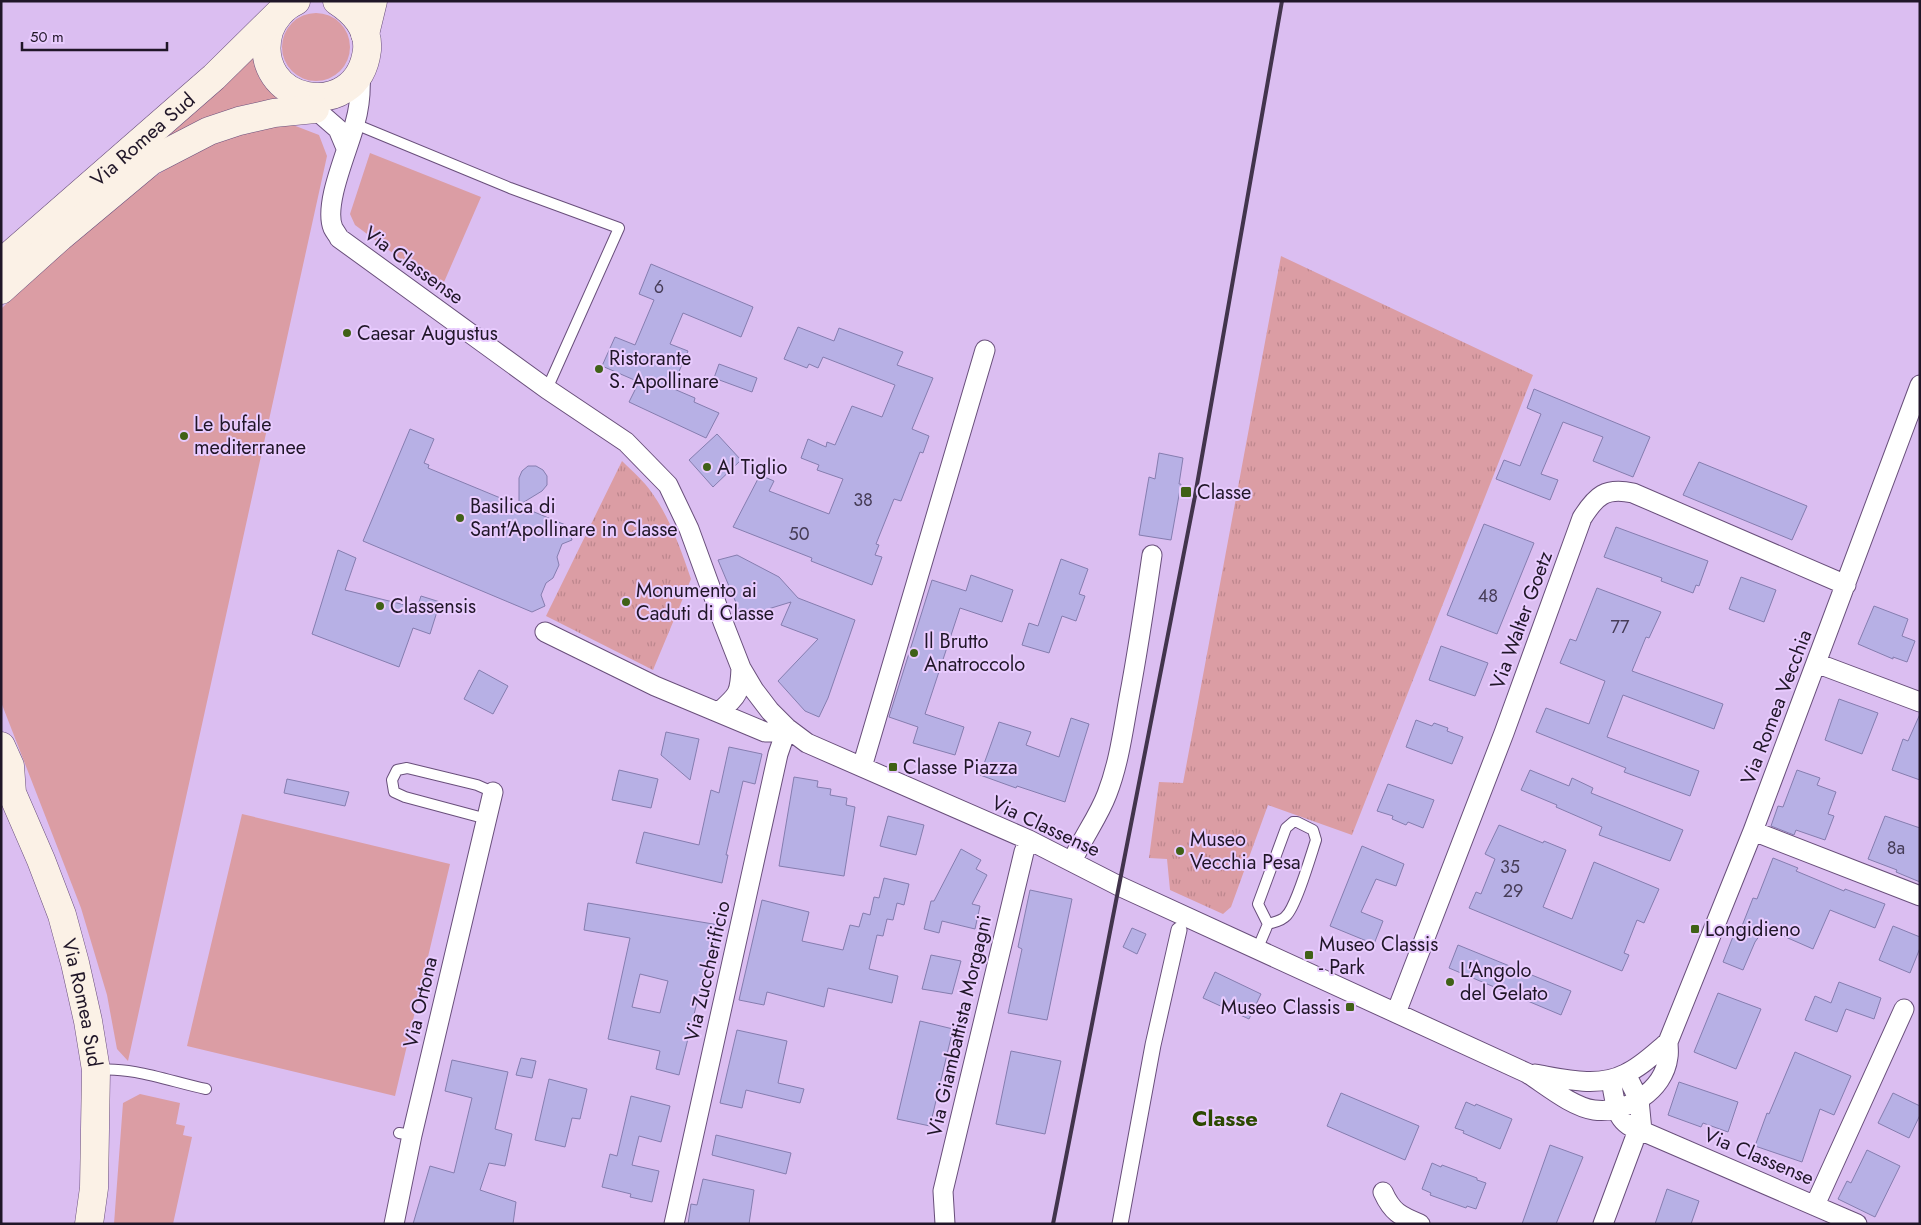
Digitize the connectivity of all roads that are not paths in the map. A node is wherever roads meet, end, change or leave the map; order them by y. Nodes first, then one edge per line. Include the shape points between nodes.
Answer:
1 (337, 1) edge
2 (373, 1) edge
3 (291, 4) edge
4 (365, 34) junction
5 (360, 73) junction
6 (315, 109) joint
7 (355, 124) junction
8 (346, 148) junction
9 (5, 258) edge
10 (1, 290) edge
11 (985, 350) dead end
12 (1920, 385) edge
13 (547, 389) junction
14 (1152, 555) dead end
15 (1846, 585) junction
16 (546, 632) dead end
17 (1816, 663) junction
18 (742, 668) junction
19 (1920, 702) edge
20 (719, 712) junction
21 (787, 728) junction
22 (1, 746) edge
23 (862, 767) junction
24 (6, 788) edge
25 (493, 792) joint
26 (487, 819) junction
27 (1753, 831) junction
28 (1028, 840) junction
29 (1072, 862) junction
30 (1920, 896) edge
31 (1268, 924) junction
32 (1179, 930) dead end
33 (1257, 950) junction
34 (1904, 1009) dead end
35 (1396, 1013) junction
36 (1668, 1042) junction
37 (96, 1070) junction
38 (1527, 1073) junction
39 (1619, 1077) junction
40 (206, 1089) dead end
41 (1639, 1100) junction
42 (1617, 1109) junction
43 (1642, 1131) junction
44 (1383, 1192) dead end
45 (1815, 1205) junction
46 (89, 1224) edge
47 (394, 1224) edge
48 (674, 1224) edge
49 (945, 1224) edge
50 (1120, 1224) edge
51 (1420, 1224) edge
52 (1603, 1224) edge
53 (1857, 1224) edge

1 - 4 main road via 359,20
2 - 4 main road
3 - 5 main road via 271,26 266,41 267,57 282,84 295,93 313,98 325,97 339,93
3 - 9 main road, Via Romea Sud via 214,77
4 - 5 main road via 367,47
5 - 7 street, Via Classense via 361,94
6 - 8 street via 338,129
6 - 10 main road, Via Romea Sud via 239,121 209,131 151,161
7 - 8 street, Via Classense
7 - 13 lane via 510,188 619,228
8 - 13 street, Via Classense via 331,213 333,227 340,238
11 - 23 street
12 - 15 street, Via Romea Vecchia
13 - 18 street, Via Classense via 626,442 668,485 689,529
14 - 29 street via 1118,762 1100,810
15 - 17 street, Via Romea Vecchia
15 - 35 street, Via Walter Goetz via 1633,494 1618,490 1595,500 1582,518 1504,733
16 - 20 street via 656,686
17 - 19 street
17 - 27 street, Via Romea Vecchia
18 - 20 street via 741,688
18 - 21 street, Via Classense via 754,690
20 - 21 street via 765,732
21 - 23 street, Via Classense via 807,743
21 - 48 street, Via Zuccherificio via 778,754
22 - 24 main road, Via Romea Sud via 10,766
23 - 28 street, Via Classense
24 - 37 main road, Via Romea Sud via 62,916 82,994
25 - 26 street, Via Ortona
25 - 26 lane via 407,768 397,770 392,780 394,792 404,797
26 - 47 street, Via Ortona via 406,1134
27 - 30 street
27 - 36 street, Via Romea Vecchia
28 - 29 street, Via Classense
28 - 49 street, Via Giambattista Morgagni via 943,1191
29 - 33 street, Via Classense
31 - 31 lane via 1287,916 1316,840 1313,830 1297,822 1286,828 1258,904
31 - 33 lane
32 - 50 street via 1153,1045
33 - 35 street, Via Classense
34 - 45 street
35 - 38 street, Via Classense
36 - 39 street, Via Romea Vecchia via 1645,1062
36 - 41 street, Via Romea Vecchia via 1668,1059 1659,1080
37 - 40 lane via 126,1071
37 - 46 main road, Via Romea Sud via 94,1188
38 - 39 street, Via Classense via 1576,1082
38 - 42 street, Via Classense via 1570,1101 1594,1110
39 - 41 street
39 - 42 street, Via Classense
41 - 42 street, Via Classense
41 - 43 street
42 - 43 street, Via Classense via 1622,1122
43 - 45 street, Via Classense
43 - 52 street via 1635,1138
44 - 51 street via 1400,1216
45 - 53 street, Via Classense

